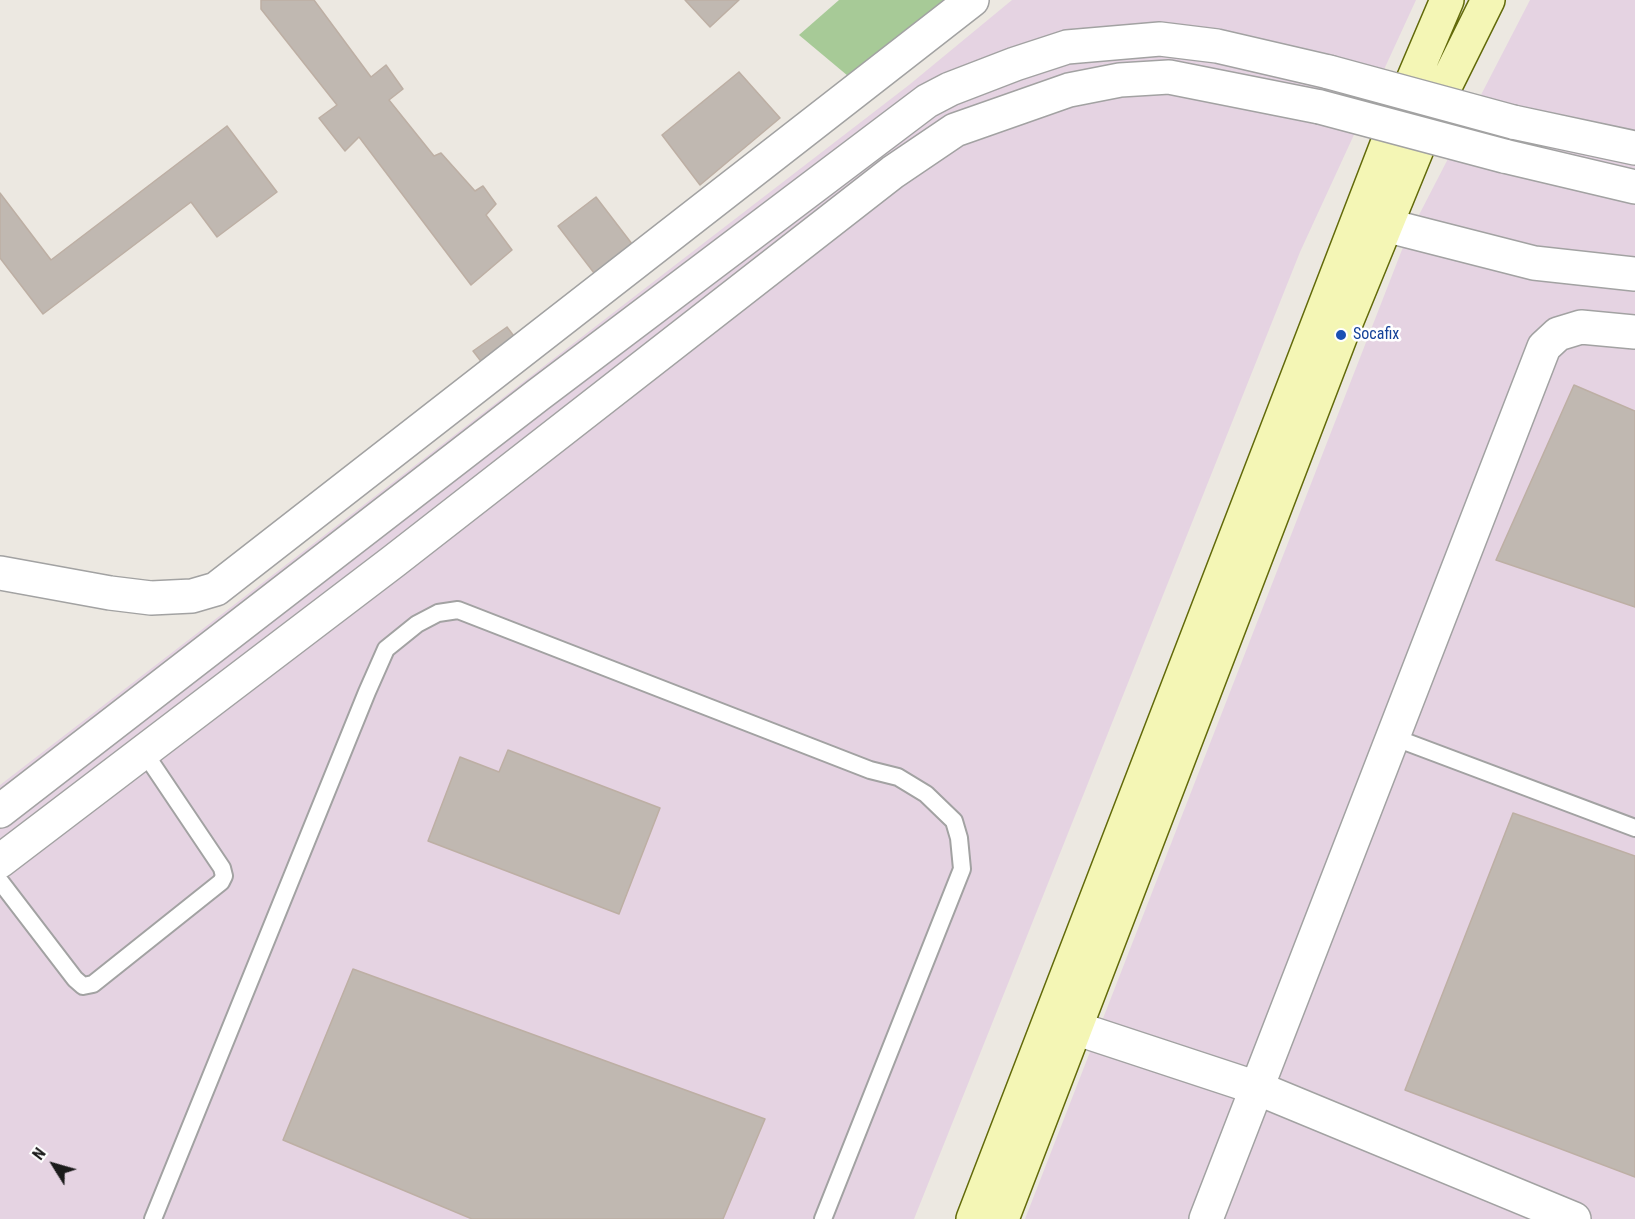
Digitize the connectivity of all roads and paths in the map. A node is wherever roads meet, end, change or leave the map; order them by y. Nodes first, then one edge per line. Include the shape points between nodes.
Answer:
1 (972, 0) edge
2 (1447, 0) edge
3 (1488, 0) edge
4 (1635, 148) edge
5 (1635, 187) edge
6 (1385, 225) junction
7 (1635, 274) edge
8 (1635, 332) edge
9 (0, 573) edge
10 (1393, 737) junction
11 (144, 752) junction
12 (0, 811) edge
13 (1635, 828) edge
14 (0, 861) edge
15 (0, 881) edge
16 (1075, 1028) junction
17 (1257, 1088) junction
18 (153, 1219) edge
19 (823, 1219) edge
20 (973, 1219) edge
21 (1002, 1219) edge
22 (1206, 1219) edge
23 (1574, 1219) edge

1 - 9 street via 216,589 192,596 151,597
2 - 20 street via 1401,108
3 - 6 street via 1431,115
4 - 12 street, bridge via 1514,122 1217,46 1160,39 1066,46 950,89 927,101 538,395
5 - 11 street, bridge via 1320,107 1169,76 1069,90 955,130 893,172
6 - 7 street via 1534,263
6 - 16 street
8 - 10 street via 1581,327 1558,334 1544,347
10 - 13 lane
10 - 17 street
11 - 14 street
11 - 15 lane via 222,868 221,882 93,984 83,986
16 - 17 street
16 - 21 street
17 - 22 street
17 - 23 street
18 - 19 lane via 386,649 417,624 438,613 458,610 870,770 898,777 926,794 954,821 962,869

